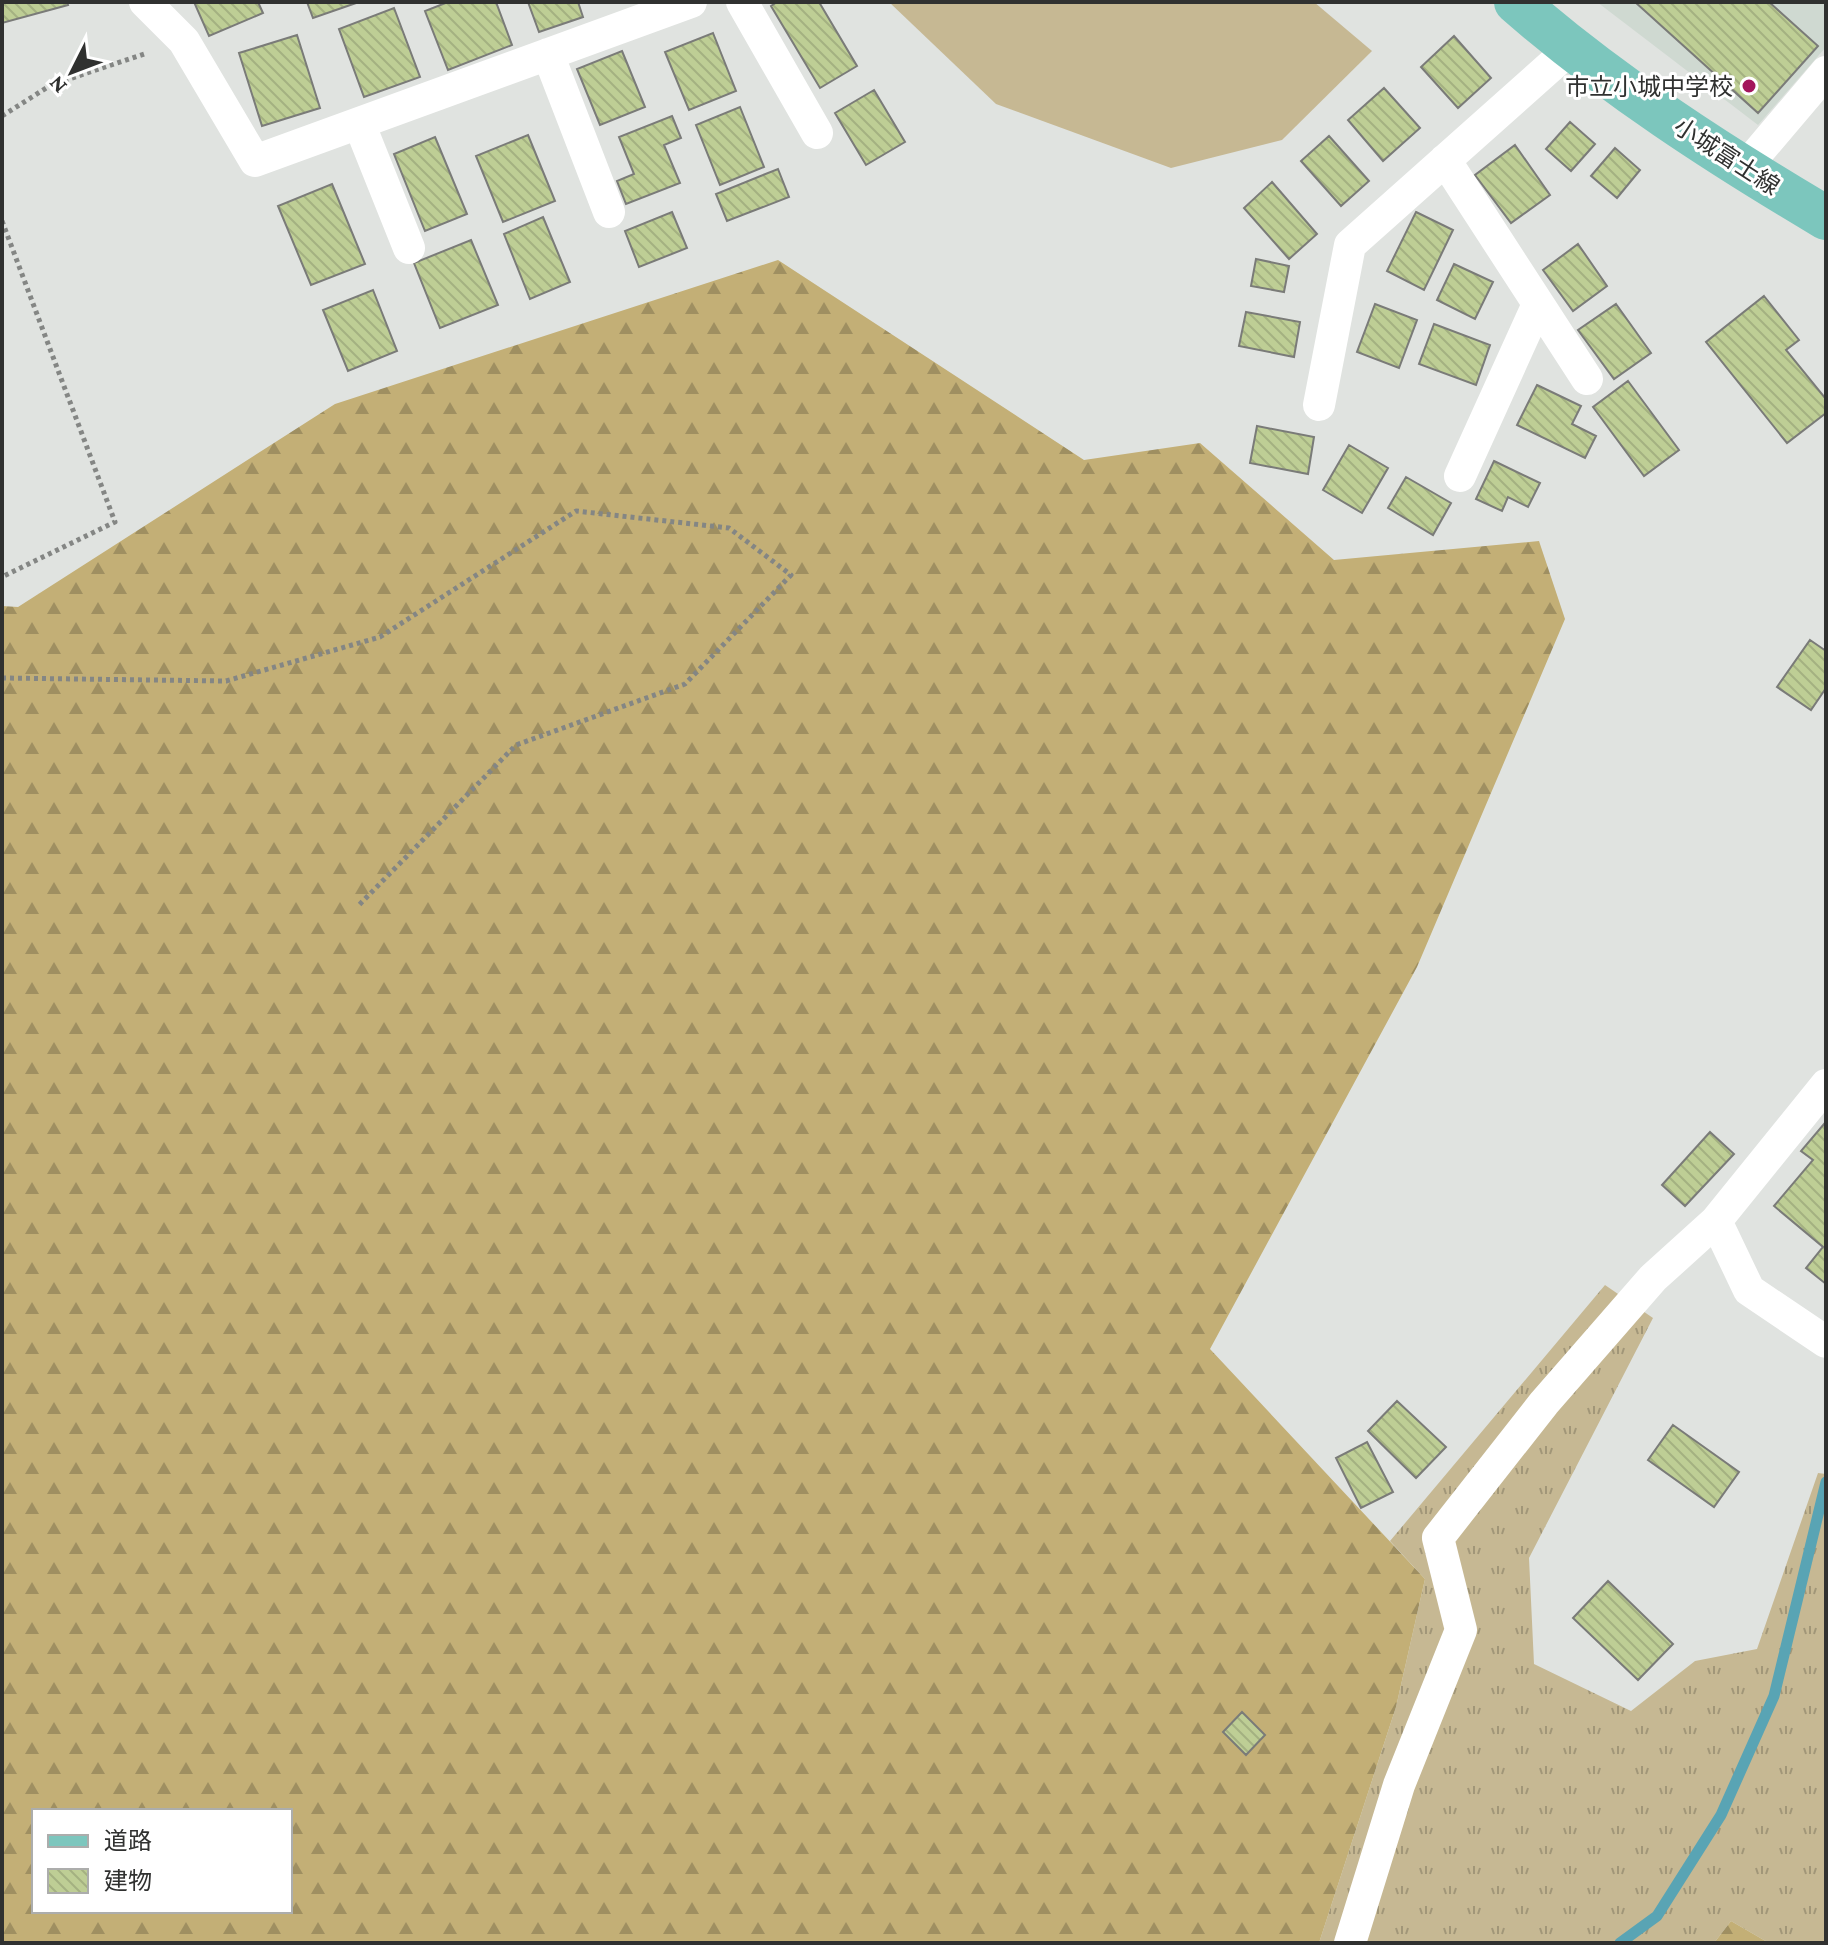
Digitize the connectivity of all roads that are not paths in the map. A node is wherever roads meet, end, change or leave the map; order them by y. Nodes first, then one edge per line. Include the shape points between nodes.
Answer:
1 (145, 2) edge
2 (178, 2) edge
3 (691, 2) edge
4 (742, 2) edge
5 (1516, 2) edge
6 (184, 41) junction
7 (1570, 49) junction
8 (548, 54) junction
9 (1826, 72) edge
10 (359, 123) junction
11 (817, 133) dead end
12 (1445, 160) junction
13 (1743, 170) junction
14 (609, 212) dead end
15 (1826, 218) edge
16 (409, 248) dead end
17 (1538, 304) junction
18 (1587, 379) dead end
19 (1319, 405) dead end
20 (1460, 476) dead end
21 (1826, 1085) edge
22 (1716, 1221) junction
23 (1826, 1342) edge
24 (1350, 1943) edge

1 - 6 street
2 - 6 street
3 - 8 street
4 - 11 street
5 - 7 main road, 小城富士線
6 - 10 street via 255,161
7 - 12 street
7 - 13 main road, 小城富士線
8 - 10 street
8 - 14 street
9 - 13 street
10 - 16 street
12 - 17 street
12 - 19 street via 1350,245
13 - 15 main road, 小城富士線
17 - 18 street
17 - 20 street
21 - 22 street
22 - 23 street via 1749,1290
22 - 24 street via 1653,1278 1544,1403 1438,1538 1461,1630 1399,1785

